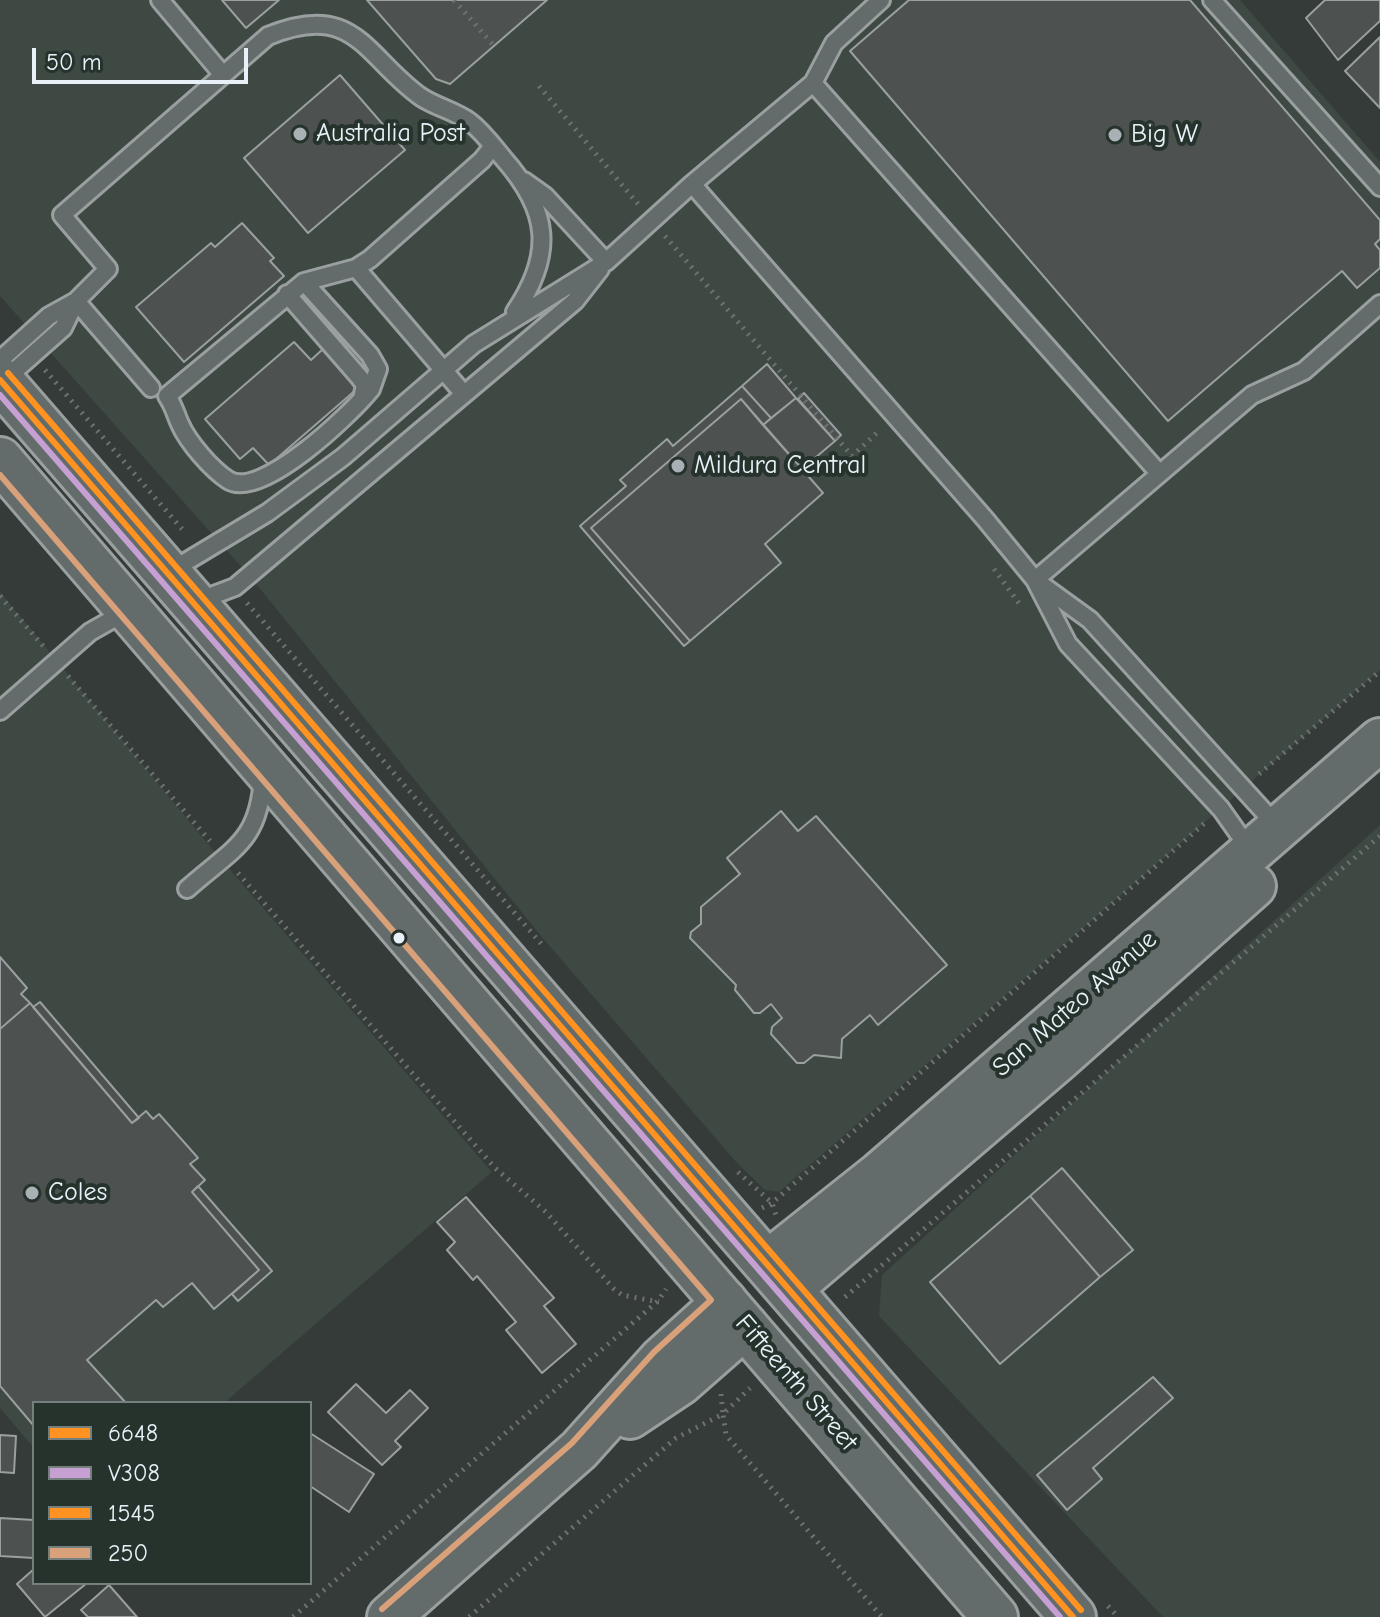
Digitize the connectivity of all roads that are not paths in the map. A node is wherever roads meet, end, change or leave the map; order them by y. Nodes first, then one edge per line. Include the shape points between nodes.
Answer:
1 (160, 0) edge
2 (881, 0) edge
3 (1212, 0) edge
4 (223, 75) junction
5 (813, 83) junction
6 (493, 146) junction
7 (523, 180) junction
8 (692, 184) junction
9 (1380, 187) edge
10 (606, 262) junction
11 (356, 268) junction
12 (304, 282) junction
13 (287, 294) junction
14 (76, 301) junction
15 (1380, 304) edge
16 (510, 318) junction
17 (444, 368) junction
18 (1, 374) edge
19 (151, 388) dead end
20 (463, 393) junction
21 (361, 401) junction
22 (0, 460) edge
23 (1158, 472) junction
24 (1035, 580) junction
25 (182, 588) junction
26 (129, 609) junction
27 (0, 711) edge
28 (1380, 740) edge
29 (264, 766) junction
30 (1380, 774) edge
31 (1264, 839) junction
32 (187, 889) dead end
33 (778, 1276) junction
34 (736, 1313) junction
35 (389, 1617) edge
36 (995, 1617) edge
37 (1073, 1617) edge

1 - 4 lane
2 - 5 lane via 834,43
3 - 9 lane
4 - 6 lane via 284,27 332,24 364,40 411,89 468,121
4 - 14 lane via 62,215 108,269
5 - 8 lane
5 - 23 lane
6 - 7 lane
6 - 11 lane
7 - 10 lane via 545,196
7 - 16 lane via 536,209 543,248 531,287
8 - 10 lane
8 - 24 lane
10 - 16 lane
10 - 20 lane via 575,301
11 - 12 lane
11 - 17 lane
12 - 13 lane
12 - 21 lane via 378,369
13 - 21 lane via 365,385
13 - 21 lane via 167,396 180,424 229,481 245,485 275,474
14 - 18 lane via 63,328
14 - 19 lane
15 - 23 lane via 1304,371 1252,395
16 - 17 lane
17 - 20 lane
17 - 25 lane
18 - 25 highway
20 - 25 lane via 235,587
22 - 26 highway, Fifteenth Street
23 - 24 lane
24 - 31 lane via 1068,644 1221,809
24 - 31 lane via 1090,620 1243,788
25 - 26 highway
25 - 33 highway
26 - 27 lane via 90,632
26 - 29 highway, Fifteenth Street
28 - 31 street, San Mateo Avenue
29 - 32 lane via 252,831
29 - 34 highway, Fifteenth Street
30 - 33 street, San Mateo Avenue via 1058,1060
31 - 33 street, San Mateo Avenue via 879,1174
33 - 34 highway
33 - 37 highway
34 - 35 street via 661,1359 579,1450
34 - 36 highway, Fifteenth Street

